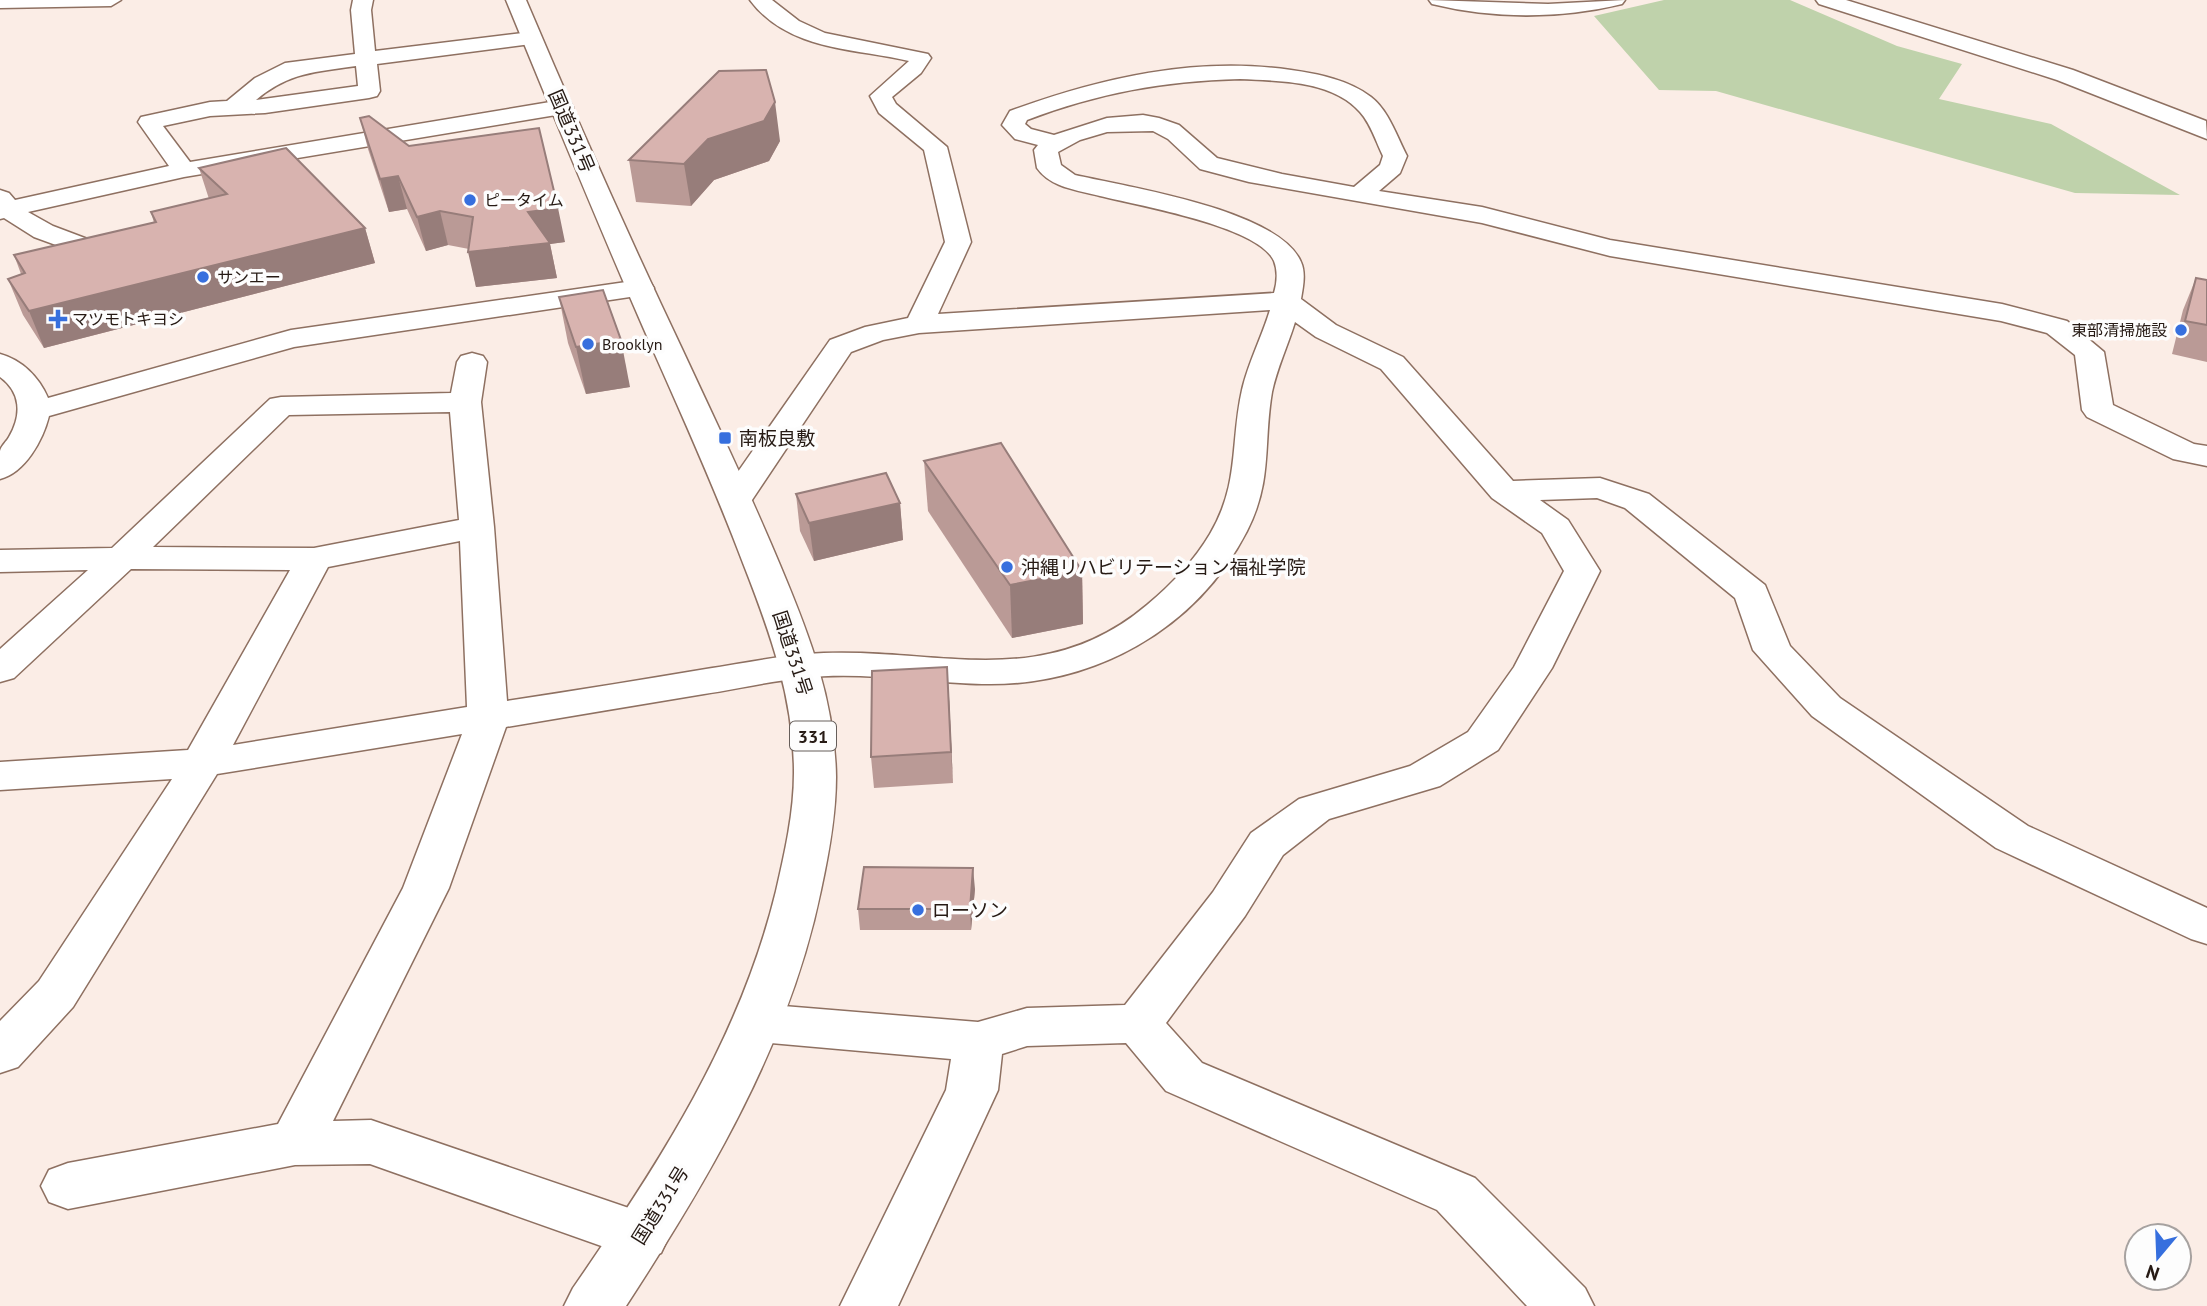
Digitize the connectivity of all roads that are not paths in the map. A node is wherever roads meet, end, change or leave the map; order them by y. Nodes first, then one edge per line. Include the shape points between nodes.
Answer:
1 (111, 0) edge
2 (363, 0) edge
3 (516, 0) edge
4 (760, 0) edge
5 (1439, 0) edge
6 (1615, 0) edge
7 (1826, 0) edge
8 (5, 2) edge
9 (0, 16) edge
10 (531, 38) junction
11 (366, 59) junction
12 (562, 107) junction
13 (233, 108) junction
14 (2207, 132) edge
15 (1054, 142) junction
16 (184, 170) junction
17 (1360, 195) junction
18 (2, 206) edge
19 (97, 251) edge
20 (640, 288) junction
21 (1286, 301) junction
22 (919, 324) junction
23 (472, 362) dead end
24 (0, 363) edge
25 (465, 402) junction
26 (36, 410) junction
27 (2207, 456) edge
28 (0, 469) edge
29 (1504, 491) junction
30 (736, 499) junction
31 (477, 527) junction
32 (122, 558) junction
33 (314, 559) junction
34 (0, 561) edge
35 (802, 666) junction
36 (0, 670) edge
37 (488, 719) junction
38 (203, 763) junction
39 (0, 776) edge
40 (2207, 927) edge
41 (759, 1023) junction
42 (1138, 1024) junction
43 (978, 1042) junction
44 (0, 1053) edge
45 (295, 1143) junction
46 (68, 1186) dead end
47 (641, 1236) junction
48 (593, 1306) edge
49 (869, 1306) edge
50 (1565, 1306) edge

1 - 8 main road
2 - 11 main road via 360,10
3 - 10 main road, 国道331号 / 331
4 - 22 main road via 802,31 838,44 920,58 918,66 890,84 881,96 887,108 934,147 958,242
5 - 6 main road via 1551,12
7 - 14 main road via 2065,75
8 - 9 main road
10 - 11 main road
10 - 12 main road, 国道331号 / 331
11 - 13 main road via 293,68 263,83
11 - 13 main road via 369,91
12 - 16 main road
12 - 20 main road, 国道331号 / 331
13 - 16 main road via 149,122
15 - 17 main road via 1086,129 1126,123 1152,125 1171,130 1212,165
15 - 17 main road via 1023,134 1013,125 1018,116 1145,79 1225,73 1290,76 1335,88 1360,99 1373,111 1395,156 1391,168
15 - 21 main road via 1045,158 1049,168 1066,180 1218,217 1275,244 1291,271
16 - 18 main road
17 - 27 main road via 1484,216 1608,247 1989,311 2057,327 2089,352 2098,410 2185,452
18 - 19 main road via 25,224
20 - 26 main road via 291,339
20 - 30 main road, 国道331号 / 331
21 - 22 main road
21 - 29 main road via 1326,331 1392,363
21 - 35 main road via 1257,395 1244,498 1214,556 1197,577 1129,637 1084,658 1027,671 967,672 858,663
22 - 30 main road via 840,346
23 - 25 main road
24 - 26 main road via 29,387
25 - 31 main road
25 - 32 main road via 281,406
26 - 28 main road via 21,448
29 - 40 main road via 1600,488 1637,501 1752,593 1772,650 1826,707 2012,836
29 - 42 main road via 1556,527 1582,571 1519,689 1483,741 1425,776 1314,809 1267,845 1229,904
30 - 35 main road, 国道331号 / 331
31 - 33 main road
31 - 37 main road
32 - 33 main road
32 - 34 main road
32 - 36 main road
33 - 38 main road
35 - 37 main road
35 - 41 main road, 国道331号 / 331 via 814,755 811,825 798,897
37 - 38 main road
37 - 45 main road via 426,888
38 - 39 main road
38 - 44 main road via 56,993
41 - 43 main road
41 - 47 main road, 国道331号 / 331 via 725,1095
42 - 43 main road via 1027,1027
42 - 50 main road via 1184,1077 1455,1194
43 - 49 main road via 972,1090
45 - 46 main road
45 - 47 main road via 371,1142
47 - 48 main road, 国道331号 / 331

